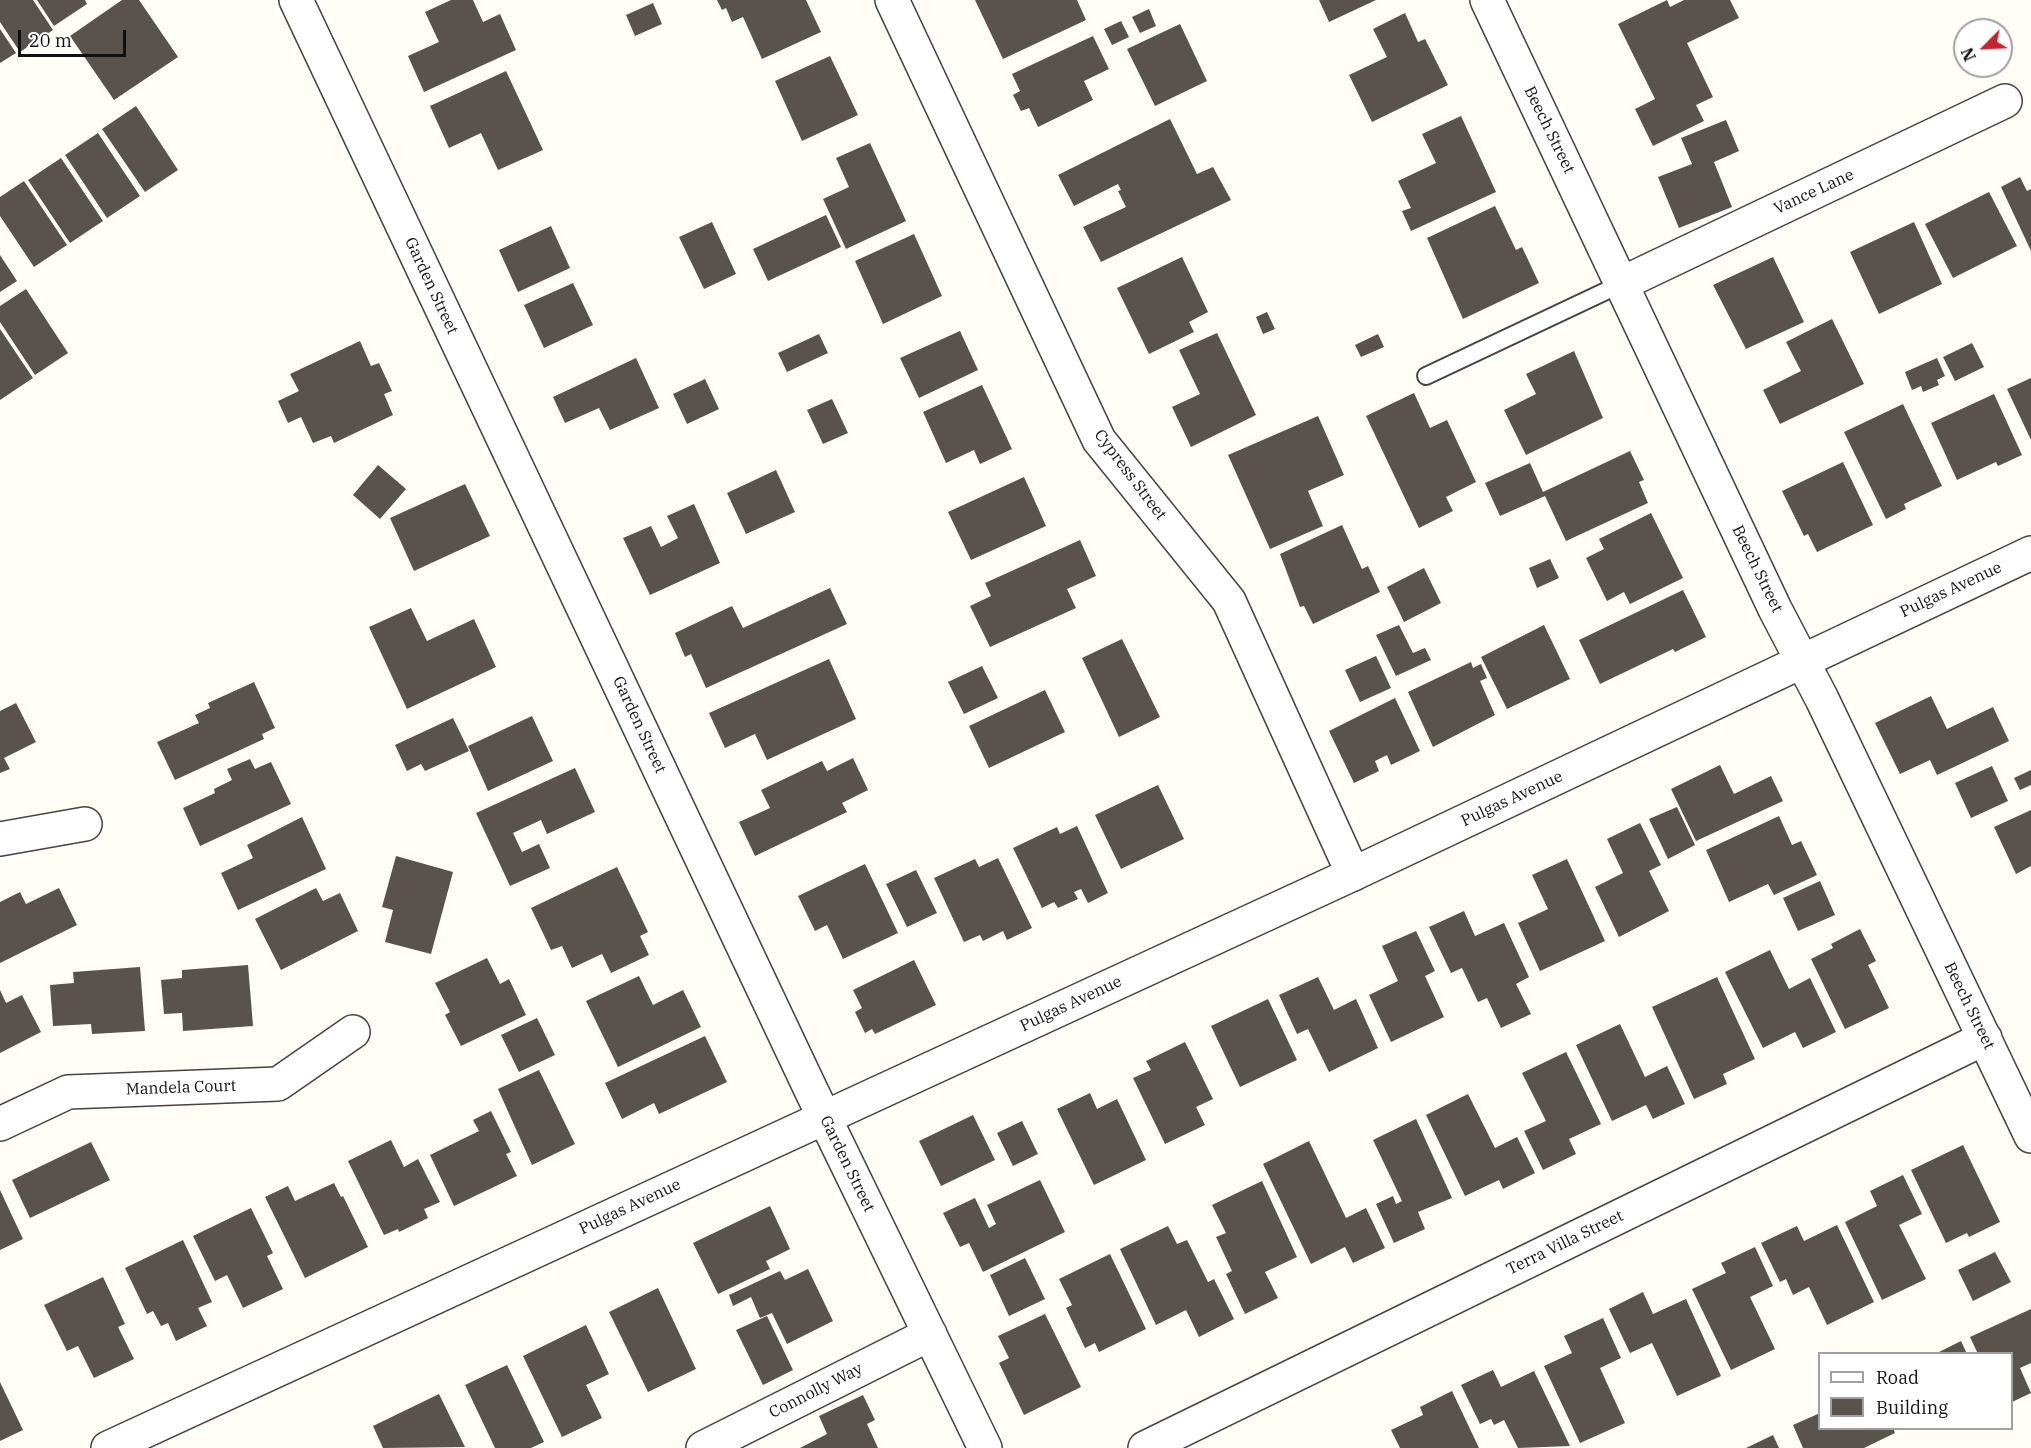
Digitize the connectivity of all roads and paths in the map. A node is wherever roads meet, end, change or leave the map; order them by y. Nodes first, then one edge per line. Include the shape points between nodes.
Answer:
1 (296, 0) edge
2 (892, 0) edge
3 (1487, 0) edge
4 (2005, 101) dead end
5 (1623, 283) junction
6 (1426, 376) dead end
7 (2031, 553) edge
8 (1801, 662) junction
9 (85, 824) dead end
10 (0, 839) edge
11 (1353, 874) junction
12 (353, 1032) dead end
13 (1985, 1038) junction
14 (825, 1117) junction
15 (0, 1124) edge
16 (2031, 1136) edge
17 (930, 1334) junction
18 (108, 1448) edge
19 (703, 1448) edge
20 (985, 1448) edge
21 (1145, 1448) edge

1 - 14 street, Garden Street
2 - 11 street, Cypress Street via 1099,440 1229,601
3 - 5 street, Beech Street
4 - 5 street, Vance Lane
5 - 6 lane
5 - 8 street, Beech Street
7 - 8 street, Pulgas Avenue
8 - 11 street, Pulgas Avenue
8 - 13 street, Beech Street
9 - 10 street
11 - 14 street, Pulgas Avenue
12 - 15 street, Mandela Court via 278,1084 68,1092
13 - 16 street, Beech Street
13 - 21 street, Terra Villa Street
14 - 17 street, Garden Street
14 - 18 street, Pulgas Avenue
17 - 19 street, Connolly Way
17 - 20 street, Garden Street

